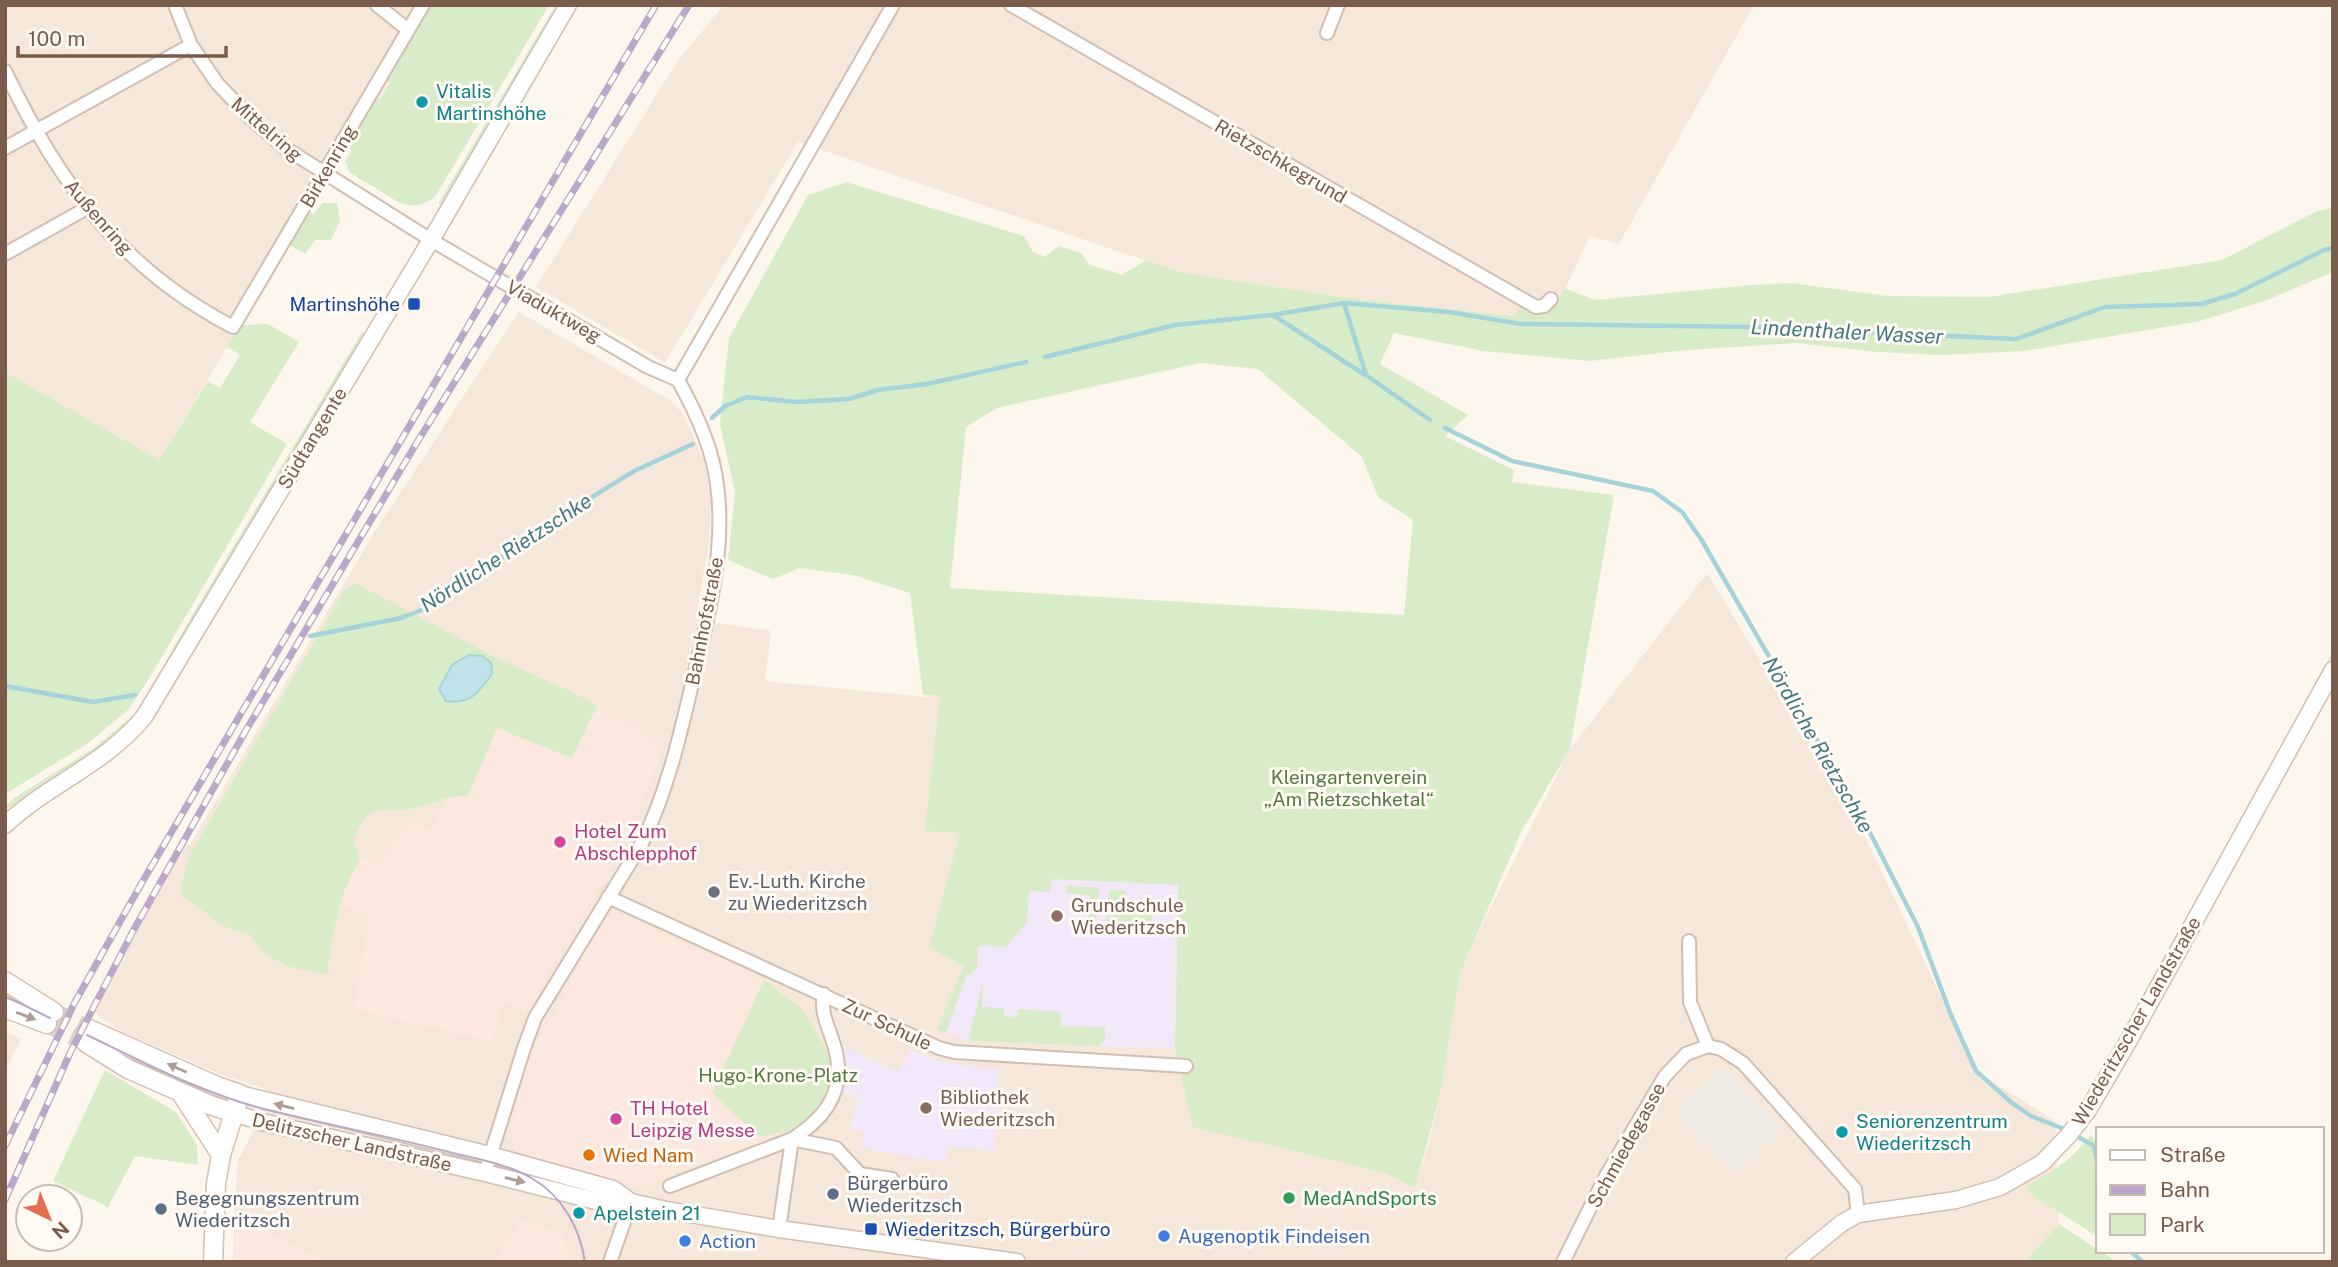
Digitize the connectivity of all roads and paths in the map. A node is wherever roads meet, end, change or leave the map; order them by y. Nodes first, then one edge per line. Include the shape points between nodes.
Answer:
1 (175, 5) edge
2 (377, 5) edge
3 (423, 5) edge
4 (892, 5) edge
5 (1011, 5) edge
6 (1338, 5) edge
7 (564, 6) edge
8 (408, 30) junction
9 (1327, 33) dead end
10 (191, 45) junction
11 (5, 71) edge
12 (36, 130) junction
13 (5, 148) edge
14 (323, 174) junction
15 (87, 208) junction
16 (431, 240) junction
17 (5, 254) edge
18 (1550, 299) dead end
19 (233, 327) joint
20 (678, 380) junction
21 (2333, 670) edge
22 (5, 825) edge
23 (608, 898) junction
24 (1689, 941) dead end
25 (5, 981) edge
26 (824, 994) junction
27 (5, 1008) edge
28 (1707, 1046) junction
29 (1186, 1066) dead end
30 (181, 1093) junction
31 (240, 1094) junction
32 (234, 1113) junction
33 (792, 1139) junction
34 (221, 1155) junction
35 (490, 1155) junction
36 (485, 1173) junction
37 (892, 1179) dead end
38 (670, 1186) dead end
39 (631, 1202) junction
40 (1858, 1213) junction
41 (779, 1228) junction
42 (213, 1262) edge
43 (610, 1262) edge
44 (1017, 1262) edge
45 (1563, 1262) edge
46 (1794, 1262) edge

1 - 10 street, Mittelring
2 - 8 street
3 - 8 street, Birkenring
4 - 20 street
5 - 18 street, Rietzschkegrund via 1536,307
6 - 9 street
7 - 16 street, Südtangente
8 - 14 street, Birkenring
10 - 12 street
10 - 14 street, Mittelring via 217,83 249,117
11 - 12 street, Außenring
12 - 13 street
12 - 15 street, Außenring
14 - 16 street, Mittelring
14 - 19 street, Birkenring
15 - 17 street
15 - 19 street, Außenring via 167,286
16 - 20 street, Viaduktweg
16 - 22 street, Südtangente via 135,728 112,750
20 - 23 street, Bahnhofstraße via 712,456 718,485 717,566 670,773 652,823
21 - 40 street, Wiederitzscher Landstraße via 2128,1042 2068,1136 2042,1163 2000,1188 1956,1200
23 - 26 street, Zur Schule
23 - 35 street, Bahnhofstraße via 536,1018
24 - 28 street via 1690,1002
27 -> 25 main road via 51,1018
26 - 29 street, Zur Schule via 954,1052
26 - 33 street via 822,1005 840,1072 834,1096 814,1126
28 - 40 street via 1743,1063 1856,1189
28 - 45 street, Schmiedegasse via 1686,1054 1665,1076 1606,1176
31 -> 30 main road, Delitzscher Landstraße via 87,1035 128,1069
30 - 32 main road, Delitzscher Landstraße
30 - 34 main road
31 - 32 main road
35 -> 31 street, Delitzscher Landstraße
32 - 34 main road
32 - 36 street, Delitzscher Landstraße
33 - 37 street via 836,1148 860,1174
33 - 38 street
33 - 41 street
34 - 42 main road
35 - 36 street, Bahnhofstraße
35 - 39 street, Delitzscher Landstraße via 613,1189
36 -> 39 street, Delitzscher Landstraße via 604,1203
39 - 41 street, Delitzscher Landstraße
39 - 43 street
40 - 46 street, Wiederitzscher Landstraße
41 - 44 street, Delitzscher Landstraße

